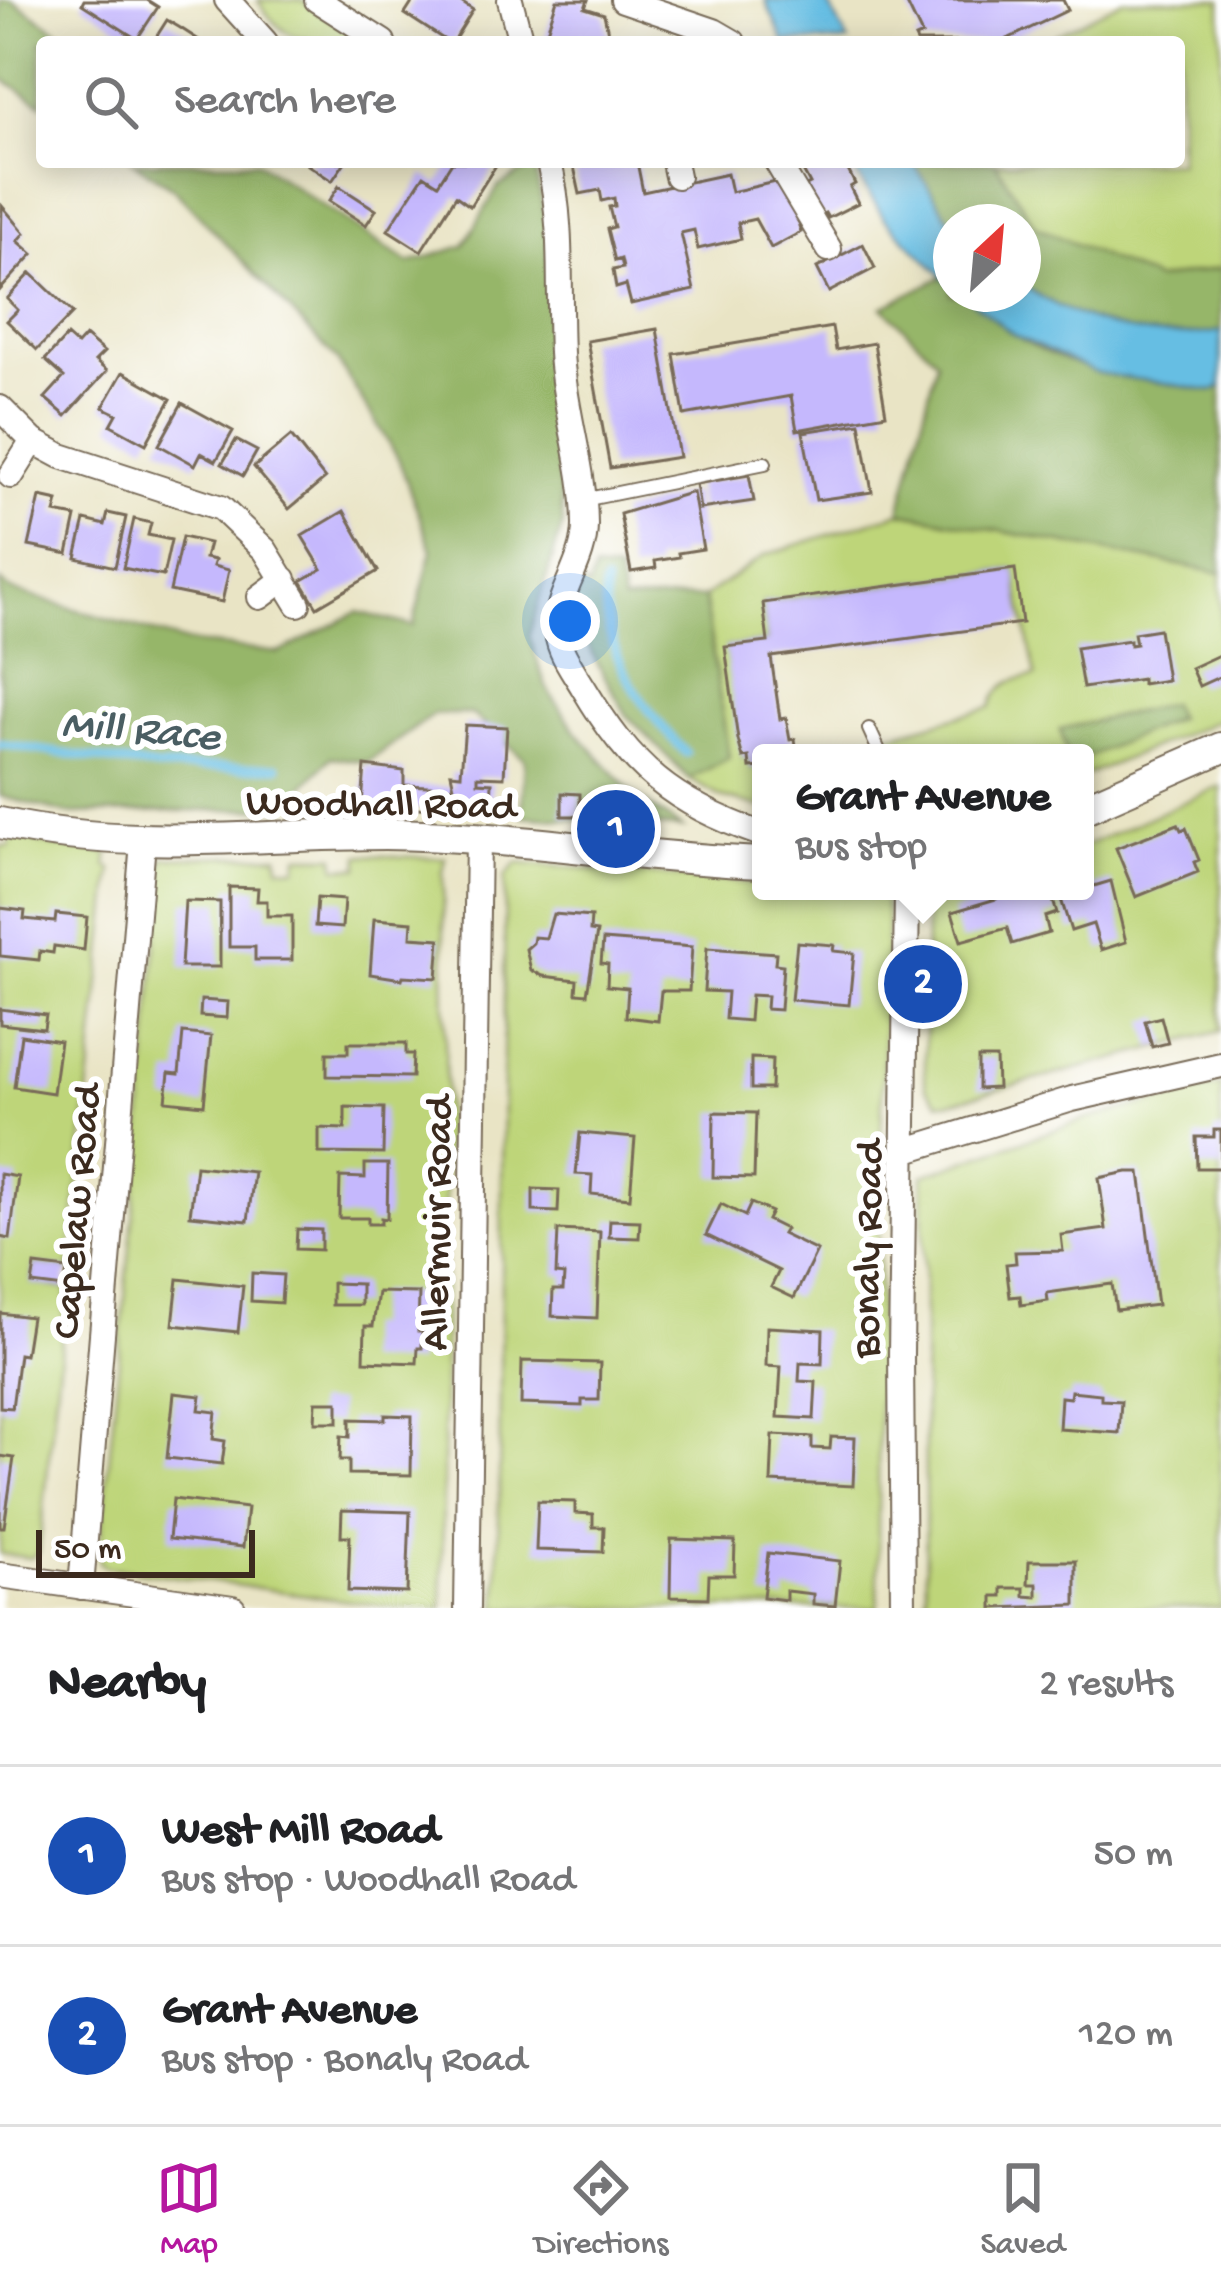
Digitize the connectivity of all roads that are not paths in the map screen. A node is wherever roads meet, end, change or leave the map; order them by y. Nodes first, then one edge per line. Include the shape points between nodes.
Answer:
1 (227, 0) edge
2 (316, 0) edge
3 (510, 0) edge
4 (623, 0) edge
5 (663, 15) junction
6 (260, 36) edge
7 (373, 36) edge
8 (519, 36) edge
9 (658, 36) edge
10 (723, 36) edge
11 (551, 168) edge
12 (781, 168) edge
13 (829, 249) dead end
14 (0, 408) edge
15 (33, 441) junction
16 (765, 463) dead end
17 (11, 476) dead end
18 (582, 500) junction
19 (284, 579) junction
20 (260, 597) dead end
21 (298, 604) dead end
22 (869, 729) dead end
23 (876, 744) edge
24 (1221, 748) edge
25 (1094, 804) edge
26 (0, 823) edge
27 (752, 830) edge
28 (478, 838) junction
29 (143, 842) junction
30 (752, 863) edge
31 (907, 900) edge
32 (1221, 1065) edge
33 (904, 1151) junction
34 (0, 1575) edge
35 (80, 1587) junction
36 (233, 1608) edge
37 (467, 1608) edge
38 (902, 1608) edge

1 - 6 street
2 - 7 street
3 - 8 street
4 - 5 street
5 - 9 street
5 - 10 street
11 - 18 street via 562,240 561,356
12 - 13 street
14 - 15 street
15 - 17 street
15 - 19 street via 221,508
16 - 18 lane
18 - 27 street via 583,545 557,619 562,651 640,767 712,816
19 - 20 street
19 - 21 street
22 - 23 lane
24 - 25 street
26 - 29 street, Woodhall Road
28 - 29 street, Woodhall Road
28 - 30 street, Woodhall Road
28 - 37 street, Allermuir Road
29 - 35 street, Capelaw Road
31 - 33 street, Bonaly Road
32 - 33 street via 1072,1099
33 - 38 street, Bonaly Road
34 - 35 street
35 - 36 street

